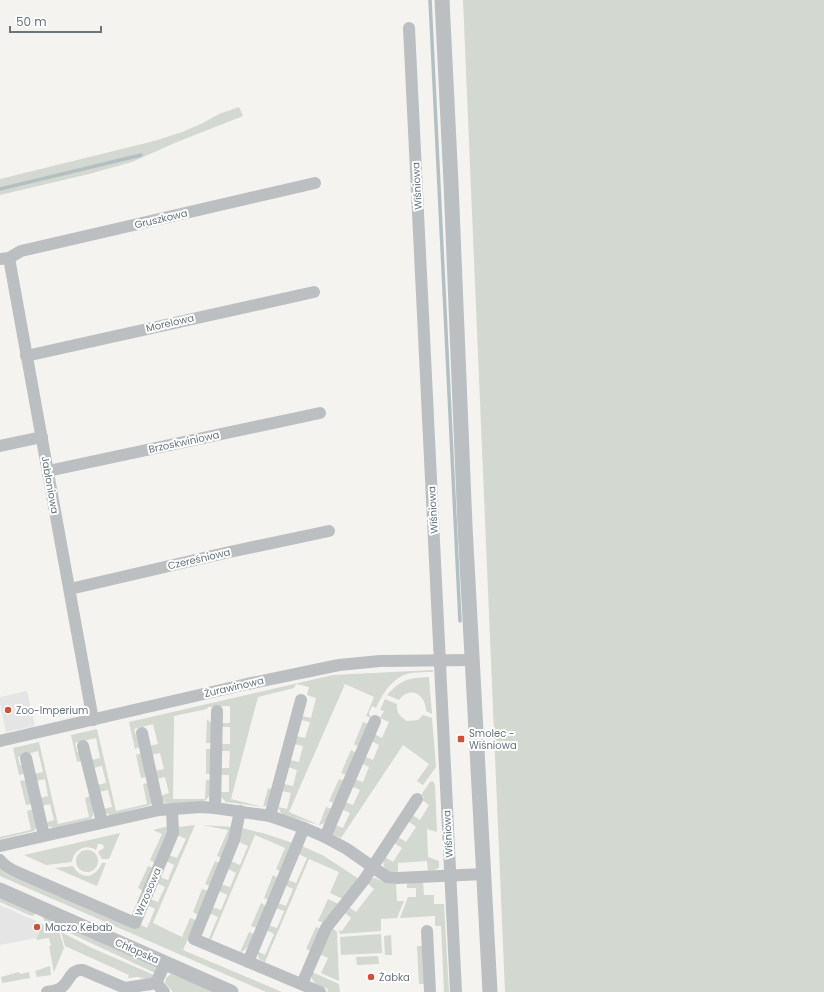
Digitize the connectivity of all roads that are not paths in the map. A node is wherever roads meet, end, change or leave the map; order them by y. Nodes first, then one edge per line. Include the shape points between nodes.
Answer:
1 (442, 0) edge
2 (409, 28) dead end
3 (315, 183) dead end
4 (4, 259) edge
5 (314, 292) dead end
6 (26, 356) junction
7 (320, 413) dead end
8 (42, 437) junction
9 (0, 446) edge
10 (48, 471) junction
11 (329, 532) dead end
12 (70, 589) junction
13 (440, 660) junction
14 (472, 660) junction
15 (301, 700) dead end
16 (217, 712) dead end
17 (93, 720) junction
18 (375, 720) dead end
19 (142, 733) dead end
20 (0, 741) edge
21 (83, 746) dead end
22 (26, 758) dead end
23 (417, 799) dead end
24 (215, 808) junction
25 (172, 809) junction
26 (159, 810) junction
27 (240, 811) junction
28 (270, 816) junction
29 (102, 822) junction
30 (304, 828) junction
31 (44, 835) junction
32 (325, 837) junction
33 (0, 846) edge
34 (0, 860) edge
35 (372, 867) junction
36 (484, 874) junction
37 (450, 875) junction
38 (0, 890) edge
39 (427, 931) dead end
40 (248, 962) junction
41 (164, 963) junction
42 (157, 981) junction
43 (302, 984) junction
44 (47, 992) edge
45 (164, 992) edge
46 (231, 992) edge
47 (320, 992) edge
48 (430, 992) edge
49 (456, 992) edge
50 (490, 992) edge

1 - 14 street
2 - 13 street, Wiśniowa
3 - 4 street, Gruszkowa via 21,251
4 - 6 street, Jabłoniowa
5 - 6 street, Morelowa
6 - 8 street, Jabłoniowa
7 - 10 street, Brzoskwiniowa
8 - 9 street
8 - 10 street, Jabłoniowa
10 - 12 street, Jabłoniowa
11 - 12 street, Czereśniowa
12 - 17 street, Jabłoniowa
13 - 14 street, Żurawinowa
13 - 17 street, Żurawinowa via 338,664
13 - 37 street, Wiśniowa
14 - 36 street
15 - 28 street
16 - 24 street
17 - 20 street, Żurawinowa
18 - 32 street
19 - 26 street
21 - 29 street
22 - 31 street
23 - 35 street
24 - 25 street
24 - 27 street
25 - 26 street
25 - 34 street, Wrzosowa via 173,833 135,923 19,873
26 - 29 street
27 - 28 street
27 - 40 street via 234,840 194,939
28 - 30 street
29 - 31 street
30 - 32 street
30 - 40 street
31 - 33 street
32 - 35 street
35 - 37 street via 387,877
35 - 43 street via 326,928
36 - 37 street
36 - 50 street
37 - 49 street, Wiśniowa
38 - 41 street, Chłopska
39 - 48 street
40 - 43 street
41 - 42 street
41 - 46 street, Chłopska
42 - 44 street via 125,988 79,970 72,974 60,989
42 - 45 street
43 - 47 street

